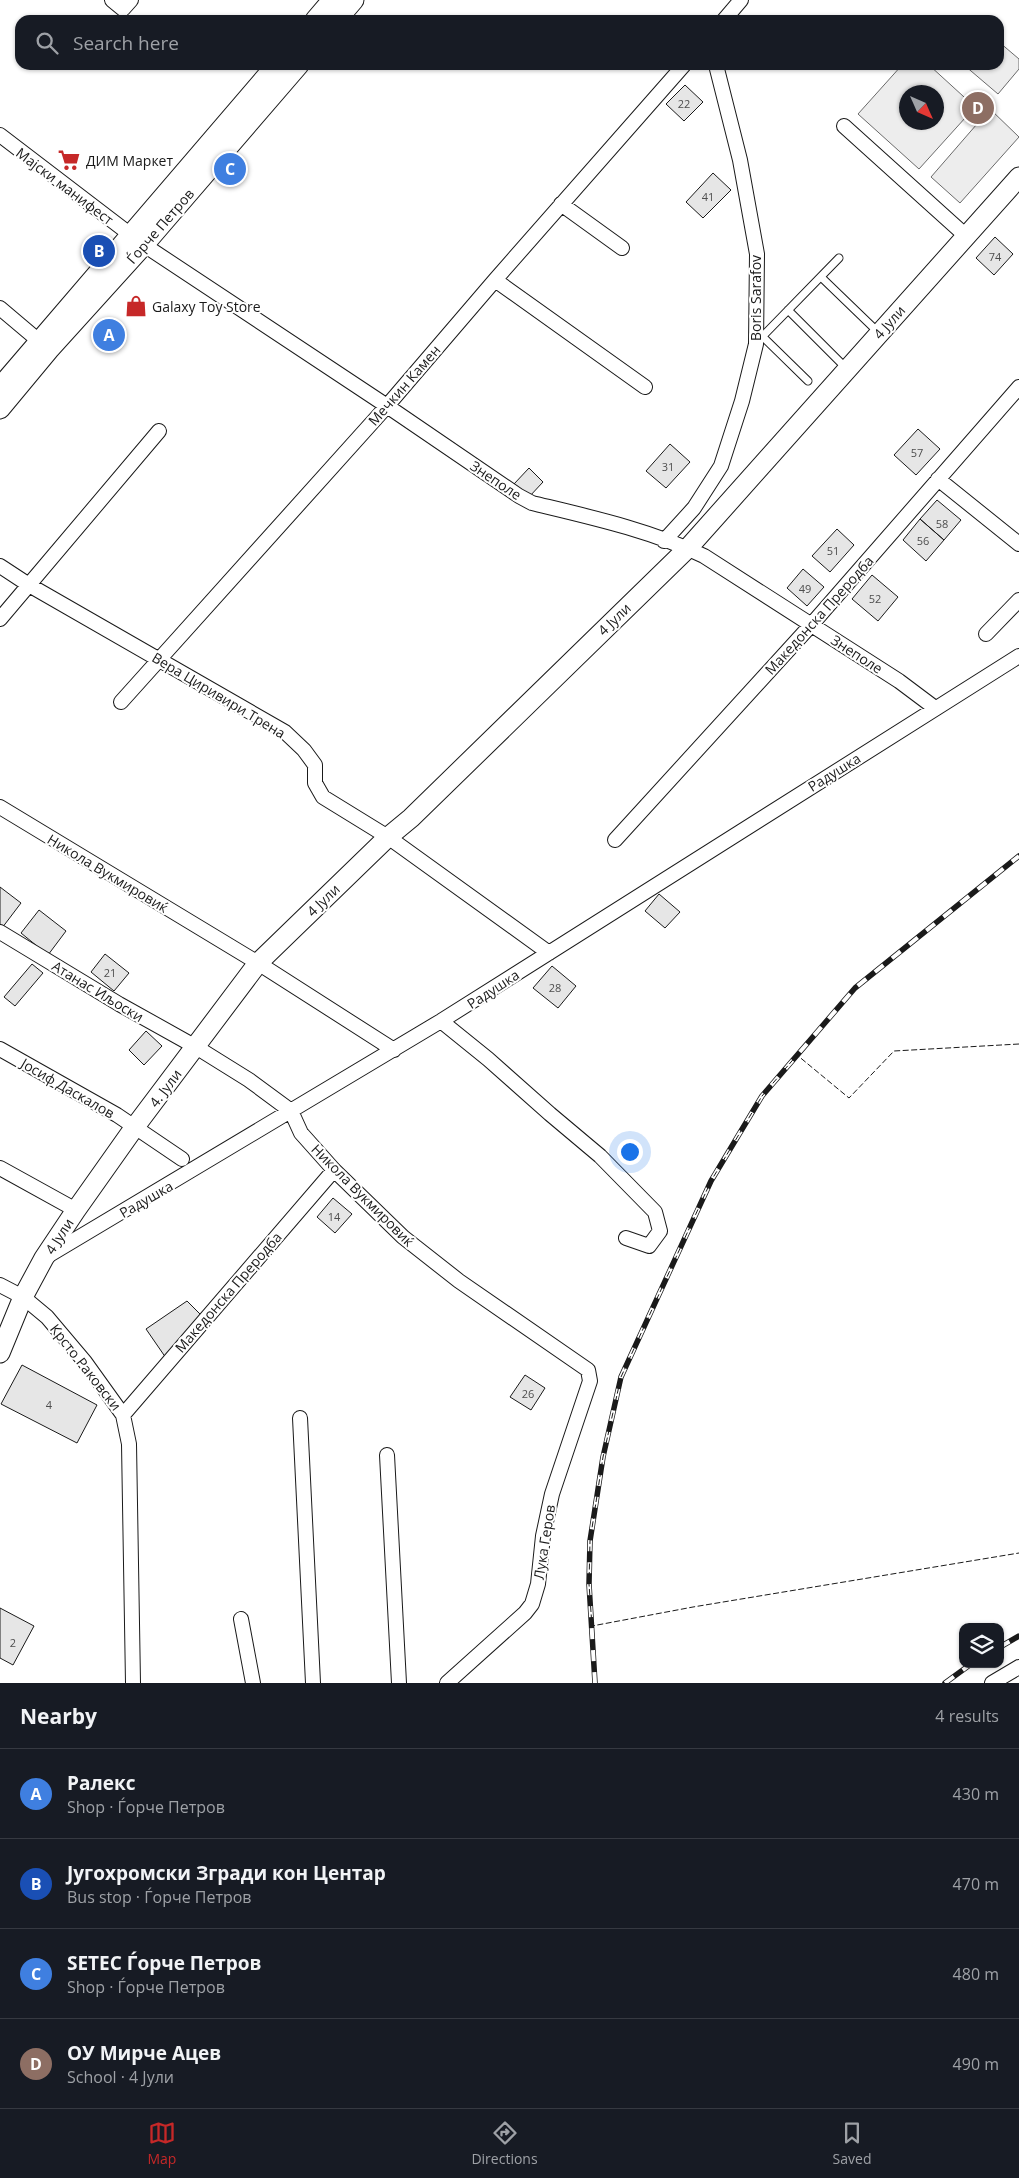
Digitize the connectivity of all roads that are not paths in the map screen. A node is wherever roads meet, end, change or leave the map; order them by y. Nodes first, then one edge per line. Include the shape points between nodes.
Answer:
1 (112, 0) edge
2 (131, 0) edge
3 (332, 0) edge
4 (354, 0) edge
5 (741, 0) edge
6 (319, 15) edge
7 (341, 15) edge
8 (728, 15) edge
9 (272, 70) edge
10 (294, 70) edge
11 (680, 70) edge
12 (717, 70) edge
13 (844, 126) dead end
14 (0, 136) edge
15 (1019, 177) edge
16 (561, 204) junction
17 (966, 236) junction
18 (137, 241) junction
19 (622, 248) dead end
20 (839, 258) dead end
21 (821, 277) junction
22 (495, 280) junction
23 (0, 308) edge
24 (788, 310) junction
25 (879, 333) junction
26 (760, 340) junction
27 (39, 341) junction
28 (847, 369) junction
29 (808, 381) dead end
30 (645, 386) dead end
31 (0, 387) edge
32 (1019, 387) edge
33 (387, 406) junction
34 (0, 409) edge
35 (159, 431) dead end
36 (938, 479) junction
37 (664, 540) junction
38 (1019, 544) edge
39 (688, 548) junction
40 (0, 566) edge
41 (29, 585) junction
42 (1019, 600) edge
43 (0, 619) edge
44 (812, 624) junction
45 (986, 634) dead end
46 (1019, 656) edge
47 (160, 660) junction
48 (121, 702) dead end
49 (934, 708) junction
50 (0, 807) edge
51 (388, 837) junction
52 (615, 840) dead end
53 (0, 932) edge
54 (549, 953) junction
55 (258, 963) junction
56 (441, 1022) junction
57 (196, 1047) junction
58 (0, 1049) edge
59 (394, 1050) junction
60 (291, 1111) junction
61 (134, 1128) junction
62 (182, 1159) dead end
63 (0, 1168) edge
64 (334, 1170) junction
65 (76, 1210) junction
66 (626, 1238) dead end
67 (44, 1258) junction
68 (0, 1285) edge
69 (22, 1297) junction
70 (0, 1353) edge
71 (588, 1370) joint
72 (123, 1415) junction
73 (300, 1418) dead end
74 (387, 1455) dead end
75 (241, 1619) dead end
76 (1019, 1666) edge
77 (133, 1683) edge
78 (253, 1683) edge
79 (313, 1683) edge
80 (399, 1683) edge
81 (447, 1683) edge
82 (992, 1683) edge

1 - 2 street via 123,9
3 - 6 street
4 - 7 street
5 - 8 street
9 - 18 street, Ѓорче Петров
10 - 18 street, Ѓорче Петров
11 - 16 street, Мечкин Камен
12 - 26 street, Boris Sarafov via 740,160 757,254
13 - 17 street
14 - 18 street, Мајски манифест
15 - 17 street, 4 Јули
16 - 19 street
16 - 22 street, Мечкин Камен
17 - 25 street, 4 Јули
18 - 27 street, Ѓорче Петров
18 - 33 street, Знеполе
18 - 34 street, Ѓорче Петров
20 - 21 lane
21 - 24 lane
21 - 25 lane
22 - 30 street
22 - 33 street, Мечкин Камен
23 - 27 street
24 - 26 lane
24 - 28 lane
25 - 28 street, 4 Јули
26 - 29 lane
26 - 37 street, Boris Sarafov via 721,466 694,508
27 - 31 street, Ѓорче Петров
28 - 39 street, 4 Јули
32 - 36 street, Македонска Преродба
33 - 37 street, Знеполе via 526,500 625,526
33 - 47 street, Мечкин Камен
35 - 41 street
36 - 38 street
36 - 44 street, Македонска Преродба
37 - 39 street, Знеполе
39 - 44 street, Знеполе
39 - 51 street, 4 Јули
40 - 41 street, Вера Циривири Трена
41 - 43 street
41 - 47 street, Вера Циривири Трена
42 - 45 street
44 - 49 street, Знеполе
44 - 52 street, Македонска Преродба
46 - 49 street, Радушка
47 - 48 street, Мечкин Камен
47 - 51 street, Вера Циривири Трена via 285,732 315,765 315,783 323,796
49 - 54 street, Радушка
50 - 55 street, Никола Вукмировиќ
51 - 54 street, Вера Циривири Трена
51 - 55 street, 4 Јули
53 - 57 street, Aтанас Иљоски
54 - 56 street, Радушка
55 - 57 street, 4 Јули
55 - 59 street, Никола Вукмировиќ
56 - 59 street, Радушка
56 - 66 street via 600,1156 656,1212 660,1231 649,1246
57 - 60 street, Никола Вукмировиќ
57 - 61 street, 4. Јули
58 - 61 street, Јосиф Даскалов via 117,1115
59 - 60 street, Радушка
60 - 64 street, Никола Вукмировиќ via 301,1133
60 - 67 street, Радушка
61 - 62 street, Јосиф Даскалов
61 - 65 street, 4 Јули
63 - 65 street
64 - 71 street, Никола Вукмировиќ via 410,1243
64 - 72 street, Македонска Преродба
65 - 67 street, 4 Јули
67 - 69 street, 4 Јули
68 - 69 street, Крсто Раковски
69 - 70 street, 4 Јули
69 - 72 street, Крсто Раковски via 47,1317
71 - 81 street, Лука Геров via 590,1381 552,1494 532,1604
72 - 77 street via 129,1444
73 - 79 street
74 - 80 street
75 - 78 street
76 - 82 street

